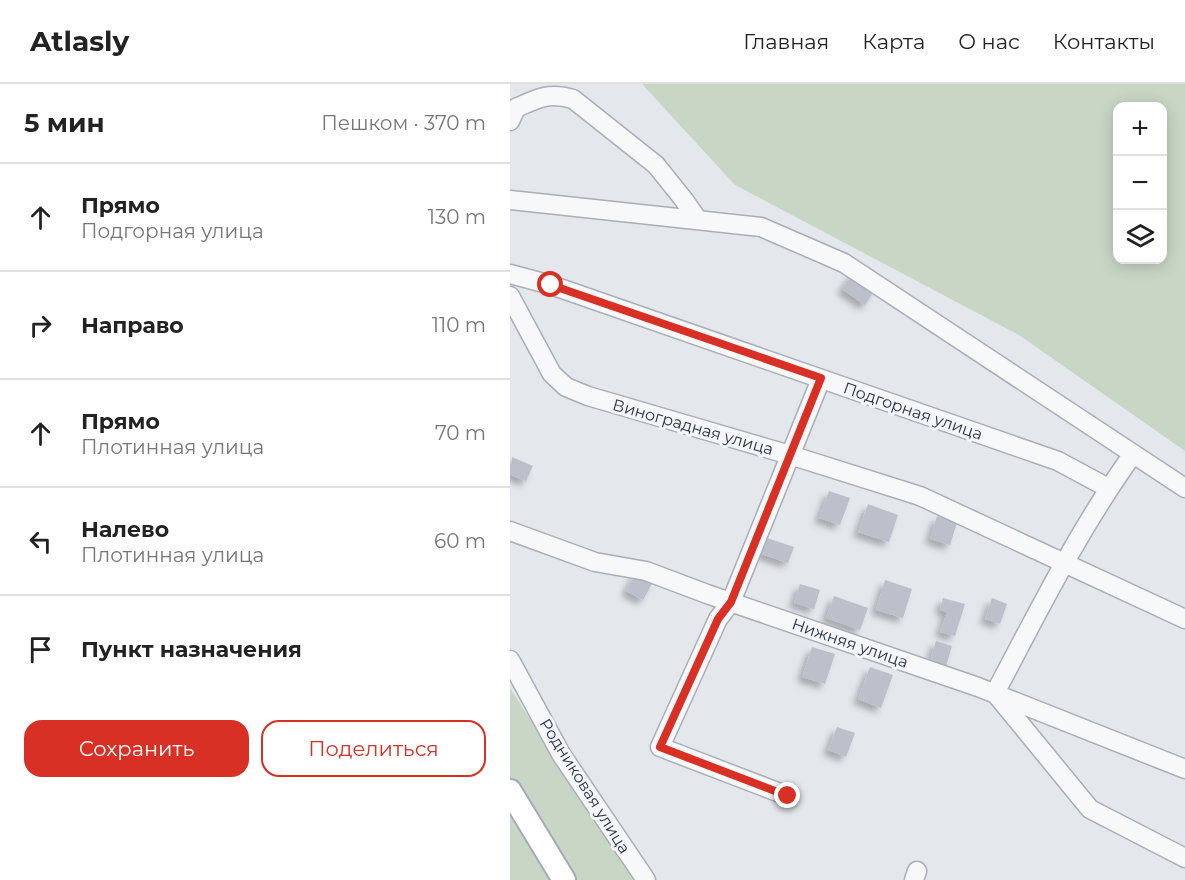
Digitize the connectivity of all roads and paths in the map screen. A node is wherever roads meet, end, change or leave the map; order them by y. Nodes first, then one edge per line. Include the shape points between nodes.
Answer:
1 (510, 121) edge
2 (510, 200) edge
3 (698, 220) junction
4 (510, 274) edge
5 (510, 296) edge
6 (821, 378) junction
7 (1133, 454) junction
8 (790, 455) junction
9 (1108, 488) junction
10 (1185, 488) edge
11 (510, 531) edge
12 (1064, 563) junction
13 (731, 602) junction
14 (1185, 620) edge
15 (510, 660) edge
16 (994, 693) junction
17 (1185, 768) edge
18 (510, 791) edge
19 (788, 796) dead end
20 (1185, 858) edge
21 (564, 880) edge
22 (646, 880) edge

1 - 3 street via 516,108 537,99 556,94 573,99 656,165
2 - 3 street
3 - 7 street via 761,227 844,263
4 - 6 street, Подгорная улица
5 - 8 street, Виноградная улица via 552,374 566,387
6 - 8 street
6 - 9 street, Подгорная улица via 1058,461
7 - 9 street
7 - 10 street
8 - 12 street, Виноградная улица via 920,496
8 - 13 street
9 - 12 street
11 - 13 street, Нижняя улица via 594,562 646,571
12 - 14 street, Виноградная улица
12 - 16 street
13 - 16 street, Нижняя улица
13 - 19 street via 718,619 660,747
15 - 22 street, Родниковая улица via 561,754
16 - 17 street, Нижняя улица
16 - 20 street via 1089,809
18 - 21 main road

